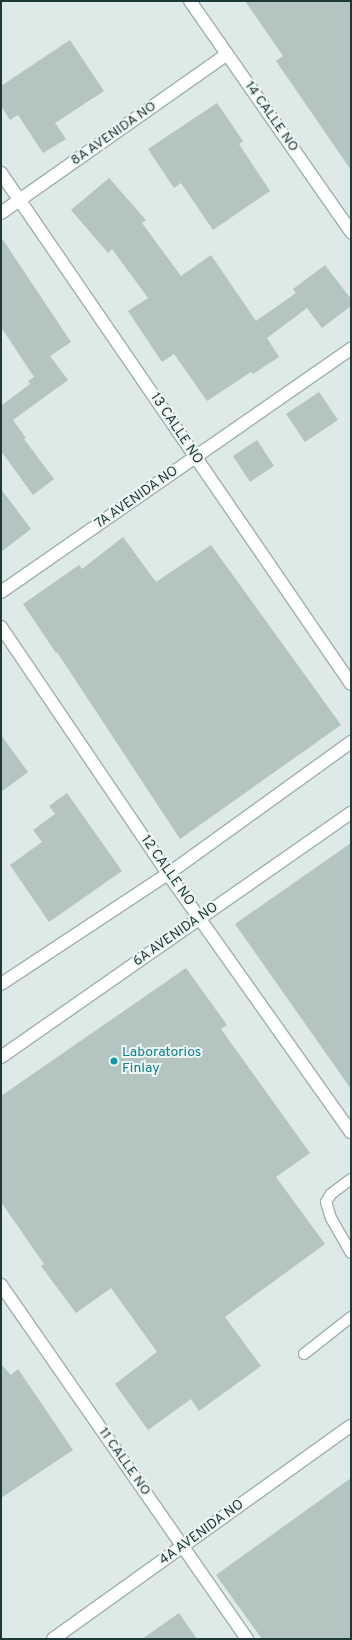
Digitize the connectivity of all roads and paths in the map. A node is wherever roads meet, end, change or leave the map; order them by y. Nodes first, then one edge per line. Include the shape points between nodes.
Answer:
1 (190, 1) edge
2 (227, 54) junction
3 (1, 173) edge
4 (19, 201) junction
5 (1, 213) edge
6 (351, 232) edge
7 (351, 349) edge
8 (195, 457) junction
9 (1, 592) edge
10 (1, 627) edge
11 (351, 684) edge
12 (351, 742) edge
13 (351, 813) edge
14 (168, 874) junction
15 (200, 918) junction
16 (1, 984) edge
17 (1, 1057) edge
18 (351, 1132) edge
19 (351, 1179) edge
20 (351, 1253) edge
21 (1, 1284) edge
22 (351, 1317) edge
23 (304, 1354) dead end
24 (351, 1426) edge
25 (183, 1547) junction
26 (53, 1639) edge
27 (247, 1639) edge

1 - 2 street, 14 CALLE NO
2 - 4 street, 8A AVENIDA NO
2 - 6 street, 14 CALLE NO
3 - 4 street, 13 CALLE NO
4 - 5 street, 8A AVENIDA NO
4 - 8 street, 13 CALLE NO
7 - 8 street, 7A AVENIDA NO
8 - 9 street, 7A AVENIDA NO
8 - 11 street, 13 CALLE NO
10 - 14 street, 12 CALLE NO
12 - 14 street
13 - 15 street, 6A AVENIDA NO
14 - 15 street, 12 CALLE NO
14 - 16 street
15 - 17 street, 6A AVENIDA NO
15 - 18 street, 12 CALLE NO
19 - 20 lane via 331,1194 326,1202 331,1218
21 - 25 street, 11 CALLE NO
22 - 23 lane
24 - 25 street, 4A AVENIDA NO
25 - 26 street, 4A AVENIDA NO
25 - 27 street, 11 CALLE NO

